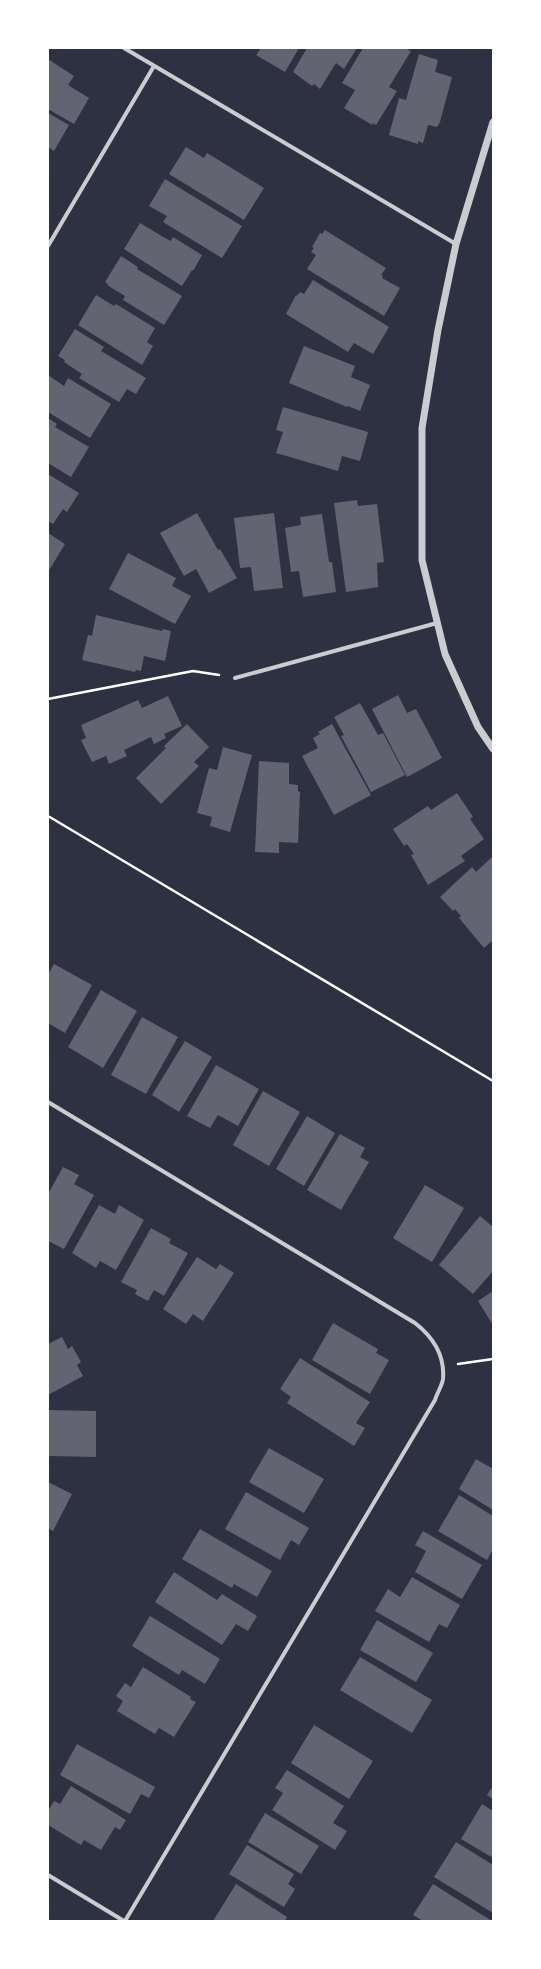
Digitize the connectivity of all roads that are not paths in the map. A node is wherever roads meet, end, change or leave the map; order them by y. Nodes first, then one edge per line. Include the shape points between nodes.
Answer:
1 (124, 48) edge
2 (154, 66) junction
3 (493, 122) edge
4 (456, 244) junction
5 (48, 246) edge
6 (438, 623) junction
7 (235, 678) road end
8 (493, 749) edge
9 (48, 1102) edge
10 (48, 1875) edge
11 (124, 1921) edge

1 - 2 street
2 - 4 street
2 - 5 street
3 - 4 street
4 - 6 street via 438,330 422,428 422,560
6 - 7 street
6 - 8 street via 445,654 478,727
9 - 11 street via 415,1323 434,1340 443,1367 443,1380 435,1400
10 - 11 street

